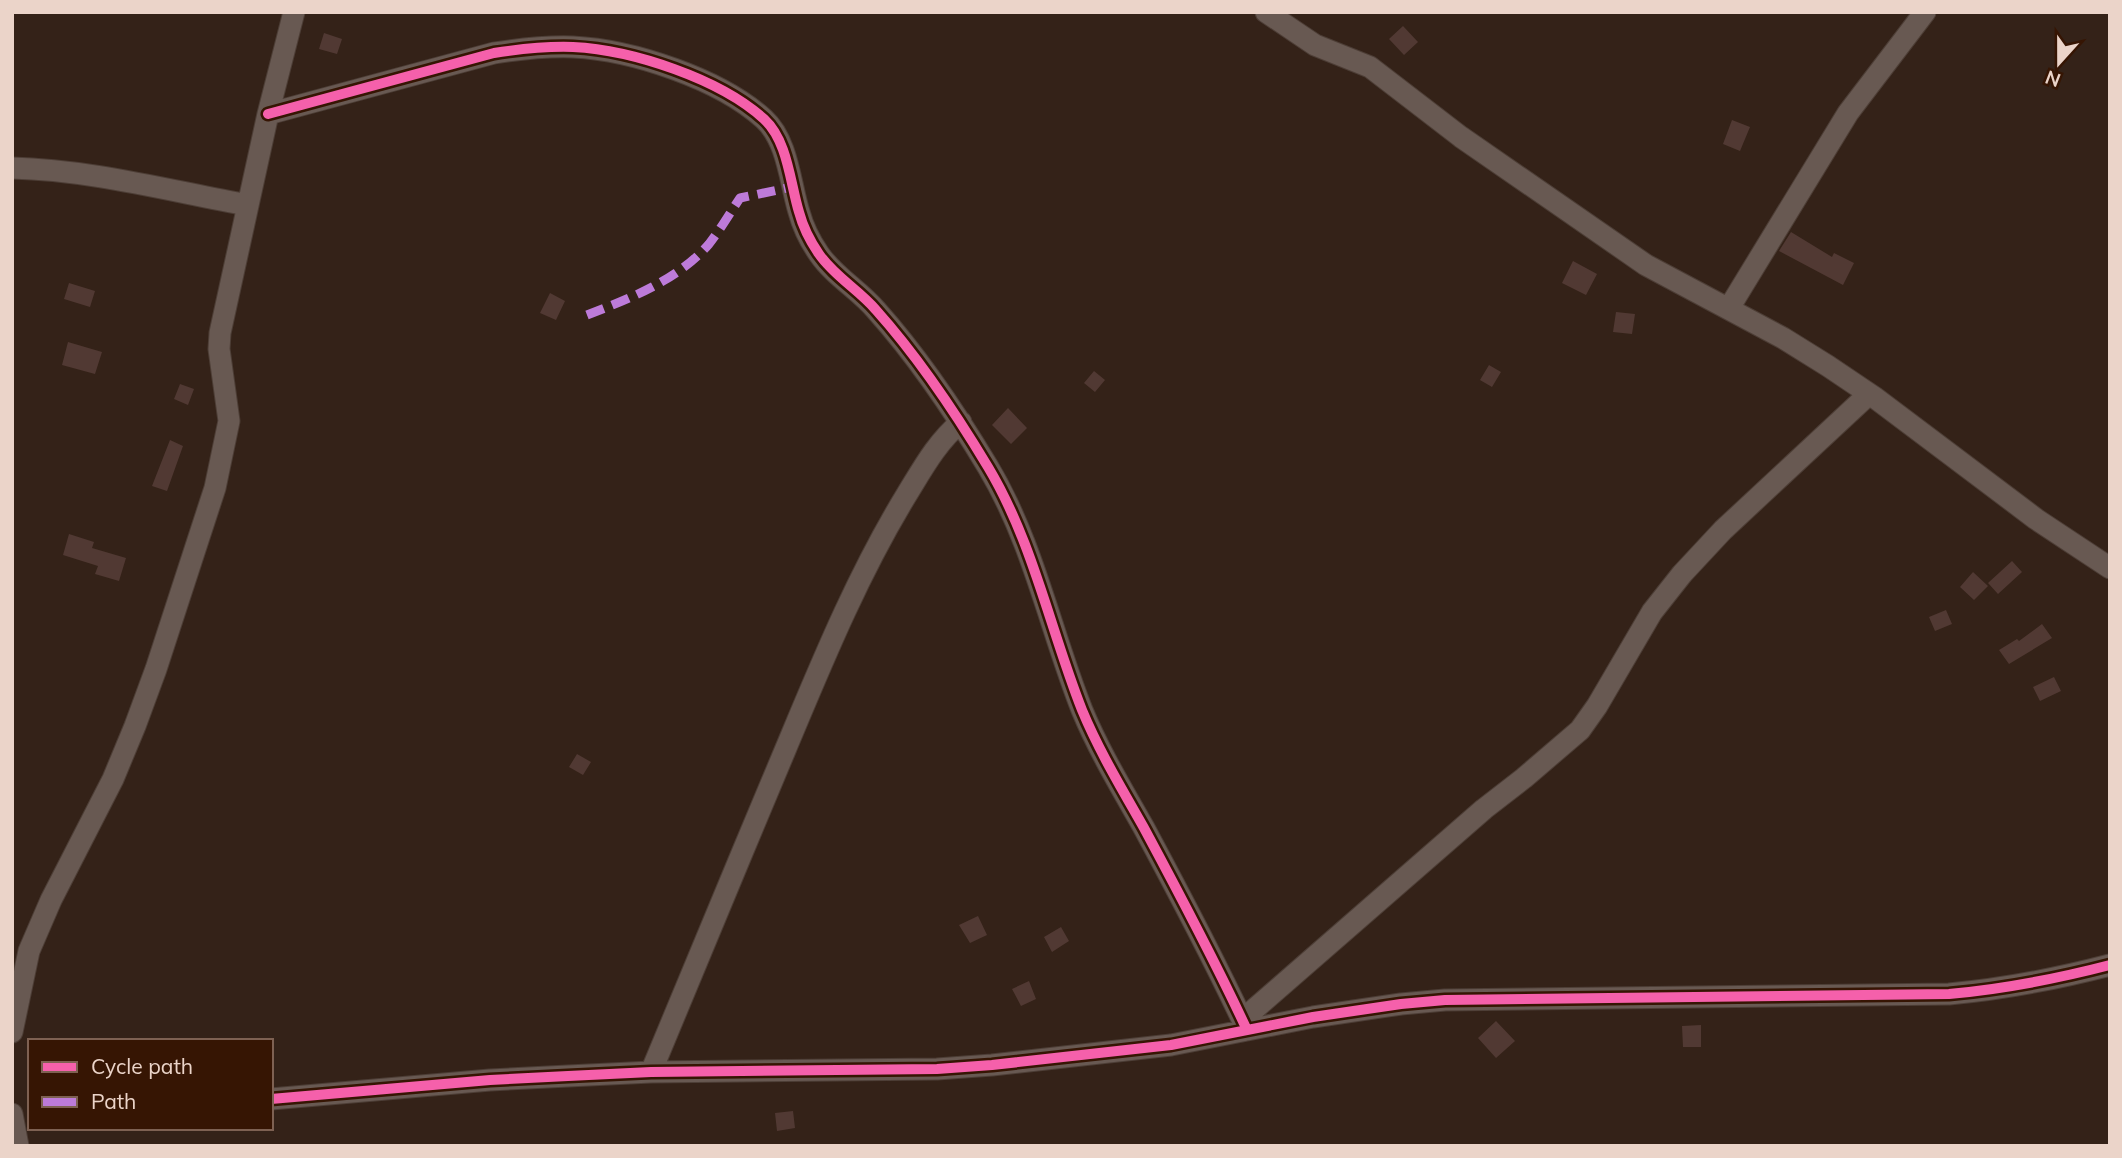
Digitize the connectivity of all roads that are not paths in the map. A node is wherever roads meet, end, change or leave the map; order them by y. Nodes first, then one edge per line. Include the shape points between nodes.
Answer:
1 (295, 12) edge
2 (1266, 12) edge
3 (1925, 12) edge
4 (268, 114) junction
5 (12, 168) edge
6 (248, 205) junction
7 (1728, 308) junction
8 (1869, 394) junction
9 (961, 422) junction
10 (2110, 568) edge
11 (2110, 965) edge
12 (1244, 1025) junction
13 (12, 1032) edge
14 (651, 1072) junction
15 (273, 1099) edge
16 (12, 1112) edge
17 (18, 1146) edge

1 - 4 street
2 - 7 street via 1315,44 1370,67 1461,137 1625,251
3 - 7 street via 1848,113
4 - 6 street
4 - 9 street via 529,47 575,47 634,57 715,88 768,123 779,141 799,215 821,256 888,323
5 - 6 street via 81,173
6 - 13 street via 220,333 229,421 215,488 135,726 29,951
7 - 8 street
8 - 10 street via 2036,519
8 - 12 street via 1682,574 1652,612 1580,730 1484,809
9 - 12 street via 1009,506 1099,747 1209,949
9 - 14 street via 929,457 864,571
11 - 12 street via 2004,989 1949,994 1445,1000
12 - 14 street via 1147,1049 992,1065
14 - 15 street
16 - 17 street

